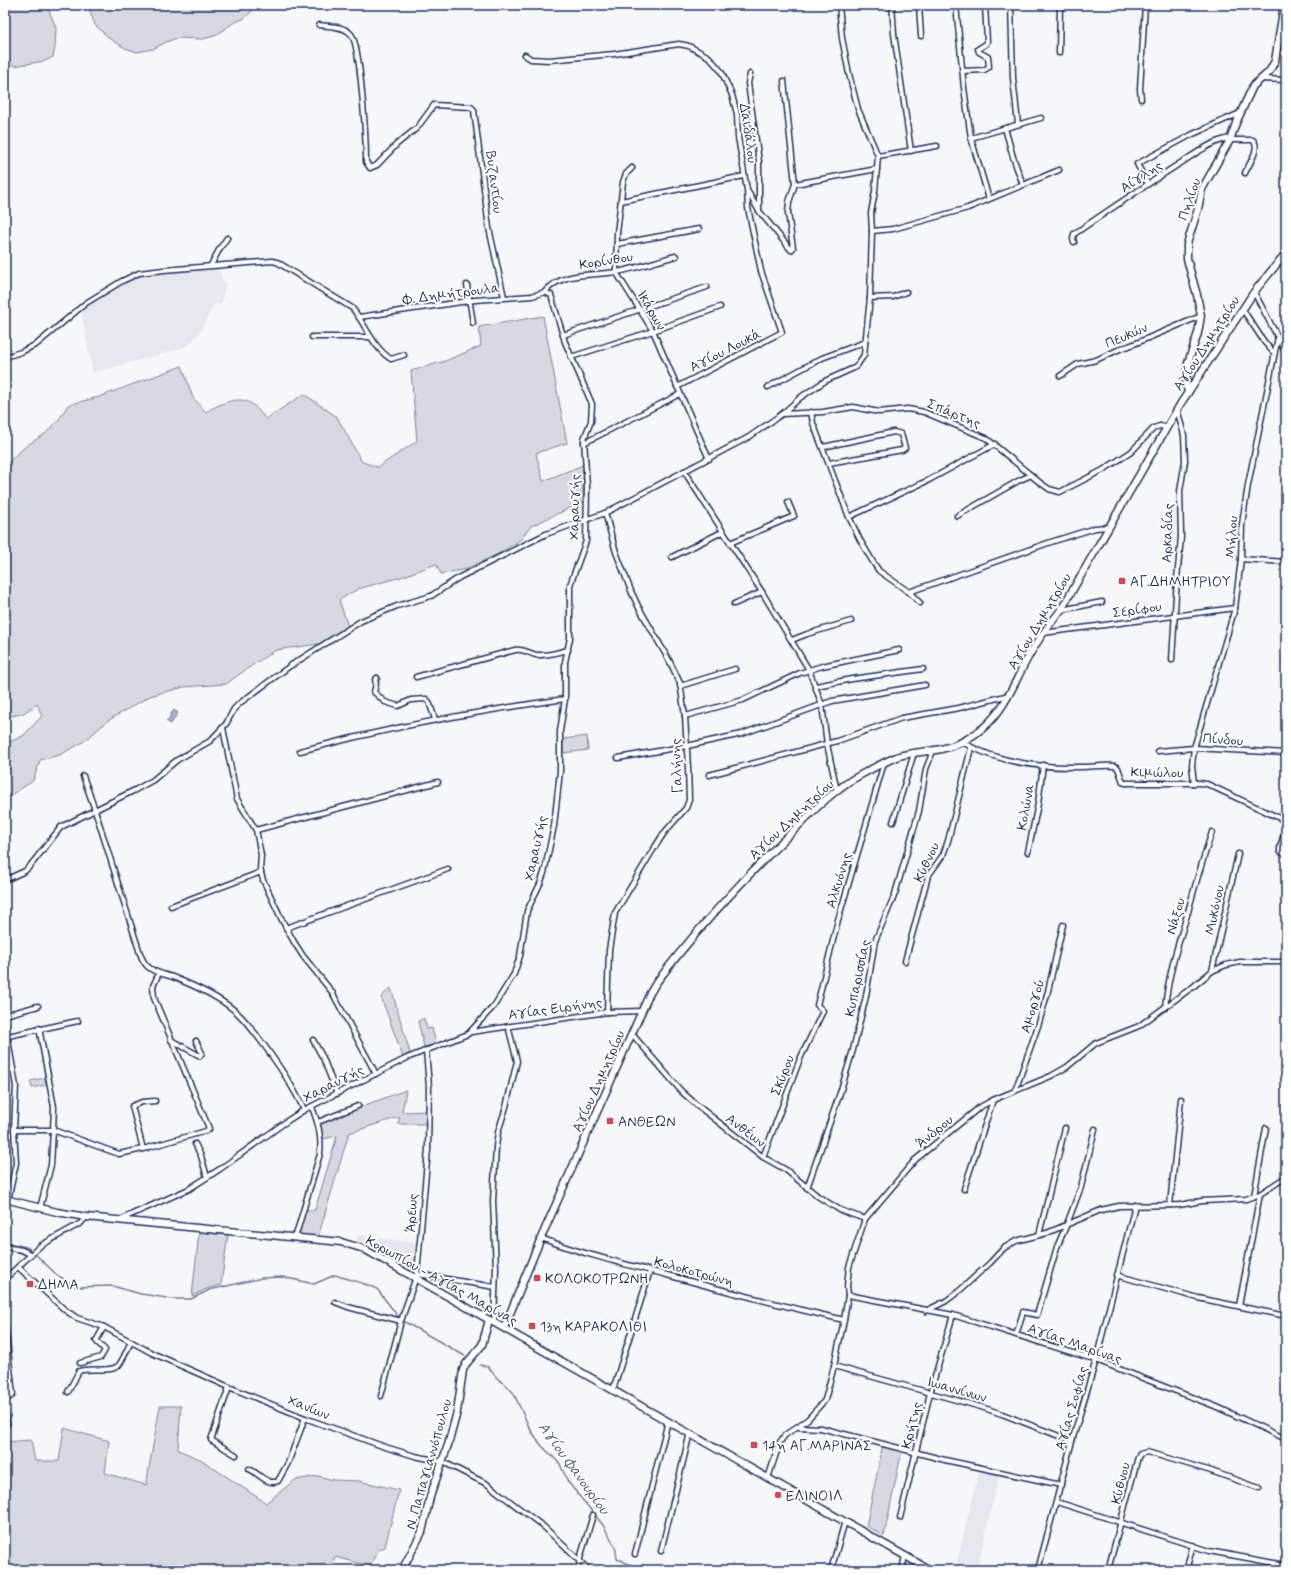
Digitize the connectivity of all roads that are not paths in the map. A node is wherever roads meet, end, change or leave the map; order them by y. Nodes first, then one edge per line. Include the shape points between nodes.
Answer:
1 (839, 5) edge
2 (892, 5) edge
3 (919, 5) edge
4 (956, 5) edge
5 (985, 5) edge
6 (1012, 5) edge
7 (1060, 5) edge
8 (1146, 5) edge
9 (1284, 5) edge
10 (319, 25) dead end
11 (921, 36) dead end
12 (1059, 53) dead end
13 (525, 55) dead end
14 (963, 71) junction
15 (750, 74) dead end
16 (1262, 78) junction
17 (1286, 80) edge
18 (784, 81) dead end
19 (1141, 99) dead end
20 (1240, 113) junction
21 (1041, 118) dead end
22 (1018, 124) junction
23 (1005, 128) junction
24 (971, 138) junction
25 (1230, 139) junction
26 (936, 146) dead end
27 (912, 152) junction
28 (878, 156) junction
29 (632, 168) dead end
30 (878, 169) junction
31 (1059, 170) dead end
32 (1245, 173) dead end
33 (744, 176) junction
34 (795, 184) junction
35 (1148, 184) junction
36 (1023, 185) junction
37 (747, 190) junction
38 (989, 199) junction
39 (621, 201) junction
40 (760, 211) junction
41 (699, 229) dead end
42 (872, 232) junction
43 (227, 238) dead end
44 (1074, 242) dead end
45 (617, 244) junction
46 (1286, 253) edge
47 (676, 256) dead end
48 (211, 265) junction
49 (616, 272) junction
50 (467, 285) dead end
51 (707, 287) dead end
52 (545, 292) junction
53 (906, 292) dead end
54 (1254, 292) junction
55 (504, 298) junction
56 (870, 298) junction
57 (469, 301) junction
58 (720, 307) dead end
59 (641, 310) junction
60 (1242, 310) junction
61 (1201, 316) junction
62 (359, 317) junction
63 (473, 323) dead end
64 (653, 331) junction
65 (782, 332) joint
66 (563, 335) junction
67 (312, 337) dead end
68 (370, 337) junction
69 (1278, 337) junction
70 (865, 342) junction
71 (1274, 353) junction
72 (1286, 353) edge
73 (404, 355) dead end
74 (5, 357) edge
75 (571, 357) junction
76 (1060, 376) dead end
77 (677, 387) junction
78 (768, 387) dead end
79 (1188, 393) junction
80 (680, 394) junction
81 (1177, 409) junction
82 (811, 412) junction
83 (782, 414) junction
84 (1166, 427) junction
85 (584, 443) junction
86 (995, 444) junction
87 (823, 447) junction
88 (709, 458) junction
89 (829, 463) junction
90 (684, 471) junction
91 (1031, 475) junction
92 (788, 502) dead end
93 (605, 513) junction
94 (957, 516) dead end
95 (850, 517) junction
96 (587, 520) junction
97 (1109, 527) junction
98 (722, 532) junction
99 (730, 543) junction
100 (672, 557) dead end
101 (1241, 559) junction
102 (1286, 562) edge
103 (762, 592) junction
104 (909, 592) junction
105 (1102, 602) dead end
106 (920, 603) dead end
107 (734, 604) dead end
108 (1235, 608) junction
109 (1061, 610) junction
110 (1175, 615) junction
111 (851, 621) dead end
112 (1042, 633) junction
113 (792, 640) junction
114 (568, 650) junction
115 (899, 650) dead end
116 (1172, 660) dead end
117 (735, 669) dead end
118 (923, 669) dead end
119 (809, 670) junction
120 (416, 677) dead end
121 (377, 678) dead end
122 (925, 685) dead end
123 (680, 686) junction
124 (816, 686) junction
125 (1010, 695) junction
126 (565, 699) junction
127 (822, 705) junction
128 (685, 716) junction
129 (436, 720) junction
130 (223, 728) junction
131 (962, 742) junction
132 (826, 744) junction
133 (687, 746) junction
134 (971, 748) junction
135 (1194, 748) junction
136 (933, 750) junction
137 (1158, 750) dead end
138 (300, 751) dead end
139 (914, 753) junction
140 (1286, 753) edge
141 (618, 758) dead end
142 (884, 763) junction
143 (1043, 765) junction
144 (82, 776) dead end
145 (708, 776) dead end
146 (438, 782) dead end
147 (1194, 783) junction
148 (837, 792) junction
149 (95, 810) junction
150 (1286, 821) edge
151 (893, 822) dead end
152 (1286, 826) edge
153 (256, 830) junction
154 (1212, 832) dead end
155 (1028, 852) dead end
156 (1238, 854) dead end
157 (1286, 855) edge
158 (448, 868) dead end
159 (260, 872) junction
160 (5, 880) edge
161 (171, 906) dead end
162 (1063, 925) dead end
163 (286, 928) junction
164 (905, 961) dead end
165 (1286, 962) edge
166 (1212, 971) junction
167 (159, 973) junction
168 (38, 1006) dead end
169 (817, 1006) joint
170 (1165, 1008) junction
171 (642, 1011) junction
172 (606, 1012) junction
173 (5, 1015) edge
174 (78, 1021) dead end
175 (5, 1023) edge
176 (508, 1026) junction
177 (39, 1028) junction
178 (471, 1032) junction
179 (632, 1034) junction
180 (8, 1036) junction
181 (172, 1040) junction
182 (313, 1040) dead end
183 (196, 1041) dead end
184 (426, 1050) junction
185 (5, 1069) edge
186 (13, 1069) junction
187 (376, 1074) junction
188 (1015, 1091) junction
189 (337, 1094) junction
190 (1181, 1099) dead end
191 (993, 1100) junction
192 (155, 1101) dead end
193 (358, 1106) dead end
194 (312, 1107) junction
195 (304, 1110) junction
196 (318, 1122) junction
197 (1065, 1128) dead end
198 (1266, 1128) dead end
199 (1095, 1129) dead end
200 (14, 1130) junction
201 (53, 1130) junction
202 (195, 1144) dead end
203 (143, 1149) junction
204 (763, 1157) junction
205 (1286, 1177) edge
206 (207, 1178) junction
207 (807, 1188) junction
208 (964, 1189) dead end
209 (1260, 1194) junction
210 (1254, 1196) junction
211 (6, 1199) edge
212 (1135, 1205) junction
213 (1170, 1205) junction
214 (40, 1208) junction
215 (86, 1217) junction
216 (865, 1220) junction
217 (123, 1222) junction
218 (1067, 1224) junction
219 (1039, 1235) junction
220 (296, 1238) junction
221 (541, 1238) junction
222 (5, 1247) edge
223 (30, 1254) junction
224 (18, 1267) junction
225 (650, 1270) junction
226 (1116, 1275) junction
227 (416, 1276) junction
228 (5, 1279) edge
229 (495, 1287) junction
230 (848, 1295) junction
231 (335, 1302) dead end
232 (1239, 1306) junction
233 (926, 1311) junction
234 (953, 1315) junction
235 (1286, 1316) edge
236 (401, 1319) junction
237 (844, 1320) junction
238 (492, 1322) junction
239 (5, 1324) edge
240 (104, 1327) junction
241 (504, 1328) junction
242 (1016, 1335) junction
243 (131, 1342) junction
244 (1096, 1360) junction
245 (80, 1363) dead end
246 (834, 1366) junction
247 (229, 1387) junction
248 (613, 1390) junction
249 (68, 1392) dead end
250 (930, 1393) junction
251 (381, 1396) dead end
252 (5, 1400) edge
253 (5, 1411) edge
254 (305, 1418) junction
255 (668, 1421) junction
256 (7, 1424) dead end
257 (798, 1427) junction
258 (690, 1433) junction
259 (1286, 1439) edge
260 (1072, 1441) junction
261 (915, 1453) junction
262 (236, 1455) dead end
263 (443, 1462) junction
264 (249, 1469) dead end
265 (768, 1478) junction
266 (1061, 1485) junction
267 (1259, 1488) dead end
268 (1057, 1502) junction
269 (593, 1515) dead end
270 (900, 1518) dead end
271 (845, 1521) junction
272 (1122, 1523) junction
273 (1192, 1545) junction
274 (662, 1551) dead end
275 (635, 1554) dead end
276 (905, 1556) junction
277 (579, 1562) junction
278 (1285, 1562) edge
279 (402, 1570) edge
280 (589, 1570) edge
281 (832, 1570) edge
282 (902, 1570) edge
283 (930, 1570) edge
284 (1038, 1570) edge
285 (1108, 1570) edge
286 (1186, 1570) edge
287 (1284, 1570) edge

1 - 28 street via 842,38 858,109
2 - 27 street
3 - 11 street
4 - 14 street
5 - 14 street via 987,42 978,49 988,57 989,67 984,70
6 - 22 street via 1013,78
7 - 12 street
8 - 19 street
9 - 16 street, Πηλίου via 1275,61
10 - 55 street, Βυζαντίου via 344,29 353,36 358,60 366,162 370,168 377,165 417,128 434,106 474,110 489,228
13 - 33 street, Δαιδάλου via 531,59 549,60 679,44 696,49 709,57 721,71 732,95 737,114
14 - 24 street
15 - 40 street via 748,83 759,162
16 - 17 street
16 - 20 street, Πηλίου via 1253,86
18 - 34 street
20 - 25 street, Πηλίου
20 - 35 street via 1191,135 1137,164
21 - 22 street
22 - 23 street
23 - 24 street
23 - 36 street
24 - 38 street
25 - 32 street via 1255,142 1254,153
25 - 35 street, Αίγλης via 1201,151
25 - 61 street, Πηλίου via 1202,189 1187,244 1187,260
26 - 27 street
27 - 28 street
28 - 30 street
29 - 39 street via 623,182
30 - 34 street
30 - 42 street via 872,206
31 - 36 street
33 - 37 street, Δαιδάλου
33 - 39 street
34 - 40 street via 788,214 792,235 791,250
35 - 44 street, Αίγλης via 1074,234
36 - 38 street
37 - 40 street
37 - 65 street, Δαιδάλου via 748,208 761,271
38 - 42 street via 893,229
39 - 45 street
41 - 45 street
42 - 56 street
43 - 48 street
45 - 49 street
46 - 54 street, Αγίου Δημητρίου
47 - 49 street, Κορίνθου
48 - 62 street via 277,262 352,308
48 - 74 street via 139,273 86,303 37,344
49 - 52 street, Κορίνθου via 561,279
49 - 59 street, Ικάρων
50 - 57 street
51 - 59 street
52 - 55 street, Φ. Δημήτρουλα via 532,296
52 - 66 street, Χαραυγής via 551,295
53 - 56 street via 893,297
54 - 60 street, Αγίου Δημητρίου
54 - 69 street
55 - 57 street, Φ. Δημήτρουλα
56 - 70 street
57 - 62 street, Φ. Δημήτρουλα
57 - 63 street
58 - 64 street
59 - 64 street, Ικάρων
59 - 66 street
60 - 71 street
60 - 79 street, Αγίου Δημητρίου
61 - 76 street, Πευκών via 1096,360 1078,364
61 - 79 street, Πηλίου via 1188,363
62 - 68 street
64 - 75 street
64 - 77 street, Ικάρων
65 - 77 street, Αγίου Λουκά
66 - 75 street, Χαραυγής
67 - 68 street
68 - 73 street via 390,359
69 - 71 street, Μήλου
69 - 72 street
70 - 78 street via 822,358
70 - 83 street via 864,355 856,367 825,381
71 - 101 street, Μήλου via 1248,485 1242,524
75 - 85 street, Χαραυγής via 592,404 592,421
77 - 80 street, Ικάρων
79 - 81 street, Αγίου Δημητρίου
80 - 85 street
80 - 88 street, Ικάρων
81 - 84 street, Αγίου Δημητρίου
81 - 110 street, Αρκαδίας via 1181,418 1185,461 1180,490 1181,537
82 - 83 street, Σπάρτης
82 - 86 street, Σπάρτης via 852,407 879,412 916,410 931,414
82 - 87 street
83 - 88 street via 759,431
84 - 91 street, Σπάρτης via 1154,428 1131,452 1060,492 1049,488
84 - 97 street, Αγίου Δημητρίου
85 - 96 street, Χαραυγής
86 - 91 street, Σπάρτης
86 - 95 street via 929,480
87 - 89 street
87 - 89 street via 894,432 901,434 905,444 902,450
88 - 90 street
89 - 95 street
90 - 93 street
90 - 98 street
91 - 94 street
92 - 99 street via 794,516
93 - 96 street
93 - 123 street, Γαλήνης via 631,591 672,666
95 - 104 street via 860,540 879,571
96 - 114 street, Χαραυγής via 586,541 570,585 571,618
96 - 130 street via 530,542 460,577 431,596 397,606 361,621 290,666 240,703
97 - 104 street via 1095,528 1051,542
97 - 109 street, Αγίου Δημητρίου
98 - 99 street
98 - 100 street
99 - 103 street
101 - 102 street
101 - 108 street, Μήλου
103 - 107 street
103 - 113 street
104 - 106 street
105 - 109 street
108 - 110 street, Σερίφου
108 - 135 street, Μήλου
109 - 112 street, Αγίου Δημητρίου
110 - 112 street, Σερίφου
110 - 116 street, Αρκαδίας
111 - 113 street
112 - 125 street, Αγίου Δημητρίου
113 - 119 street
114 - 120 street via 537,655 515,650
114 - 126 street, Χαραυγής via 565,662
115 - 119 street
117 - 123 street
118 - 124 street
119 - 124 street
119 - 128 street via 743,700
121 - 129 street via 374,692 386,702 398,706 411,700 426,699
122 - 127 street via 832,701
123 - 128 street, Γαλήνης
124 - 127 street
125 - 131 street, Αγίου Δημητρίου via 995,717
125 - 132 street via 902,718
126 - 129 street
126 - 178 street, Χαραυγής via 560,731 560,771 554,826 544,873 528,907 520,956 514,974 504,993
127 - 132 street
127 - 133 street via 742,734
128 - 133 street, Γαλήνης
129 - 138 street
130 - 149 street via 210,741 177,760 153,780
130 - 153 street via 237,799
131 - 134 street, Κιμώλου
131 - 136 street, Αγίου Δημητρίου
132 - 145 street
132 - 148 street
133 - 141 street
133 - 172 street, Γαλήνης via 686,808 664,833 615,913 609,950
134 - 143 street, Κιμώλου via 1018,764
134 - 164 street, Κύθνου via 948,841 943,855 928,876
135 - 137 street, Πίνδου
135 - 140 street, Πίνδου
135 - 147 street, Μήλου
136 - 139 street, Αγίου Δημητρίου
136 - 207 street, Κυπαρισσίας via 926,769 919,811 895,894 875,941 866,996 851,1057
139 - 142 street, Αγίου Δημητρίου
139 - 151 street
142 - 148 street, Αγίου Δημητρίου
142 - 169 street, Αλκυόνης via 838,920
143 - 147 street, Κιμώλου via 1115,766 1125,783
143 - 155 street, Κολώνα
144 - 149 street
146 - 153 street
147 - 150 street, Κιμώλου via 1207,784
148 - 171 street, Αγίου Δημητρίου via 774,850 711,918 656,983
149 - 160 street via 61,827 25,871
149 - 167 street via 141,956 148,967
152 - 157 street via 1280,851
153 - 159 street via 261,855
154 - 170 street, Νάξου via 1173,960
156 - 166 street, Μυκόνου
158 - 163 street
159 - 161 street
159 - 163 street
162 - 188 street, Αμοργού via 1039,1023
163 - 187 street via 303,956 332,992
165 - 166 street, Άνδρου via 1240,962
166 - 170 street, Άνδρου
167 - 181 street via 153,991
167 - 195 street via 196,987 234,1010 280,1066
168 - 173 street
169 - 204 street, Σκύρου via 823,1011 800,1059
170 - 188 street, Άνδρου via 1139,1026 1096,1043 1067,1067 1051,1076
171 - 172 street, Αγίας Ειρήνης
171 - 179 street, Αγίου Δημητρίου
172 - 176 street, Αγίας Ειρήνης
174 - 177 street
175 - 180 street
176 - 178 street, Αγίας Ειρήνης
176 - 229 street via 517,1061 496,1147 493,1201
177 - 180 street
177 - 201 street via 54,1107
178 - 184 street, Χαραυγής
179 - 204 street, Ανθέων via 687,1098
179 - 221 street, Αγίου Δημητρίου
180 - 186 street
181 - 183 street via 200,1056 202,1053
181 - 203 street via 209,1129
182 - 189 street
184 - 187 street, Χαραυγής
184 - 227 street, Άρεως via 429,1087 428,1150
185 - 186 street
186 - 200 street via 16,1092
187 - 189 street, Χαραυγής
188 - 191 street, Άνδρου
189 - 194 street, Χαραυγής
190 - 213 street
191 - 208 street
191 - 216 street, Άνδρου via 980,1107 915,1160
192 - 203 street via 132,1106
193 - 196 street
194 - 195 street, Χαραυγής
194 - 196 street
195 - 206 street, Χαραυγής
196 - 220 street via 321,1136 320,1154
197 - 219 street
198 - 210 street
199 - 218 street via 1081,1187
200 - 201 street
200 - 211 street via 16,1163
201 - 203 street via 119,1154
201 - 214 street via 51,1165
202 - 206 street
204 - 207 street, Ανθέων via 786,1170
205 - 209 street
206 - 217 street, Χαραυγής via 179,1194 128,1216
207 - 216 street, Ανθέων via 840,1210
209 - 210 street
209 - 232 street
210 - 213 street via 1246,1199
211 - 214 street, Κορωπίου - Αγίας Μαρίνας
212 - 213 street
212 - 218 street via 1100,1210
212 - 226 street, Αγίας Σοφίας
214 - 215 street, Κορωπίου - Αγίας Μαρίνας
215 - 217 street, Κορωπίου - Αγίας Μαρίνας
215 - 223 street via 81,1224
216 - 230 street, Άνδρου via 849,1267 846,1286
217 - 220 street, Κορωπίου - Αγίας Μαρίνας
218 - 219 street
218 - 242 street via 1057,1247 1037,1315 1023,1312
219 - 233 street via 1016,1241 1004,1248 958,1292
220 - 227 street, Κορωπίου - Αγίας Μαρίνας via 352,1245
221 - 225 street, Κολοκοτρώνη via 565,1248
221 - 241 street, Αγίου Δημητρίου
222 - 223 street
223 - 224 street
224 - 228 street
224 - 240 street, Χανίων via 76,1318
225 - 237 street, Κολοκοτρώνη
225 - 248 street
226 - 232 street via 1198,1298
226 - 244 street, Αγίας Σοφίας
227 - 229 street
227 - 236 street, Άρεως
227 - 238 street, Κορωπίου - Αγίας Μαρίνας
229 - 238 street
230 - 233 street, Αγίας Μαρίνας
230 - 237 street, Άνδρου
231 - 236 street
232 - 235 street
233 - 234 street, Αγίας Μαρίνας
234 - 242 street, Αγίας Μαρίνας
234 - 250 street, Κρήτης
236 - 251 street, Άρεως
237 - 246 street, Άνδρου
238 - 241 street, Κορωπίου - Αγίας Μαρίνας
238 - 263 street, Ν. Παπαγιαννόπουλου via 482,1345 463,1370 457,1412
239 - 252 street via 12,1395
240 - 243 street, Χανίων
240 - 245 street via 96,1341 105,1350 101,1357
241 - 248 street, Κορωπίου - Αγίας Μαρίνας
242 - 244 street, Αγίας Μαρίνας
243 - 247 street, Χανίων
243 - 249 street via 119,1366 114,1369 87,1368 79,1371
244 - 259 street, Αγίας Μαρίνας via 1217,1407
244 - 260 street, Αγίας Σοφίας
246 - 250 street, Ιωαννίνων
246 - 257 street, Άνδρου via 820,1408
247 - 254 street, Χανίων
247 - 262 street via 211,1440
248 - 255 street, Κορωπίου - Αγίας Μαρίνας
250 - 260 street, Ιωαννίνων via 1002,1414
250 - 261 street, Κρήτης
253 - 256 street
254 - 263 street, Χανίων via 385,1447
254 - 264 street via 288,1463 278,1481 268,1482
255 - 258 street, Κορωπίου - Αγίας Μαρίνας
255 - 275 street
257 - 261 street via 821,1428
257 - 265 street, Άνδρου via 785,1435 780,1442
258 - 265 street, Κορωπίου - Αγίας Μαρίνας
258 - 274 street
260 - 266 street, Αγίας Σοφίας
261 - 266 street
261 - 270 street, Κρήτης
263 - 277 street, Χανίων via 499,1492 544,1527
263 - 279 street, Ν. Παπαγιαννόπουλου via 430,1496 422,1532
265 - 271 street, Κορωπίου - Αγίας Μαρίνας
266 - 268 street, Αγίας Σοφίας
267 - 272 street, Κύθνου via 1211,1471 1143,1452 1138,1457
268 - 272 street
268 - 284 street, Αγίας Σοφίας
269 - 277 street
271 - 276 street, Κορωπίου - Αγίας Μαρίνας
271 - 281 street
272 - 273 street
272 - 285 street, Κύθνου
273 - 278 street via 1210,1551
273 - 286 street
276 - 282 street
276 - 283 street, Κορωπίου - Αγίας Μαρίνας
277 - 280 street, Χανίων
278 - 287 street

